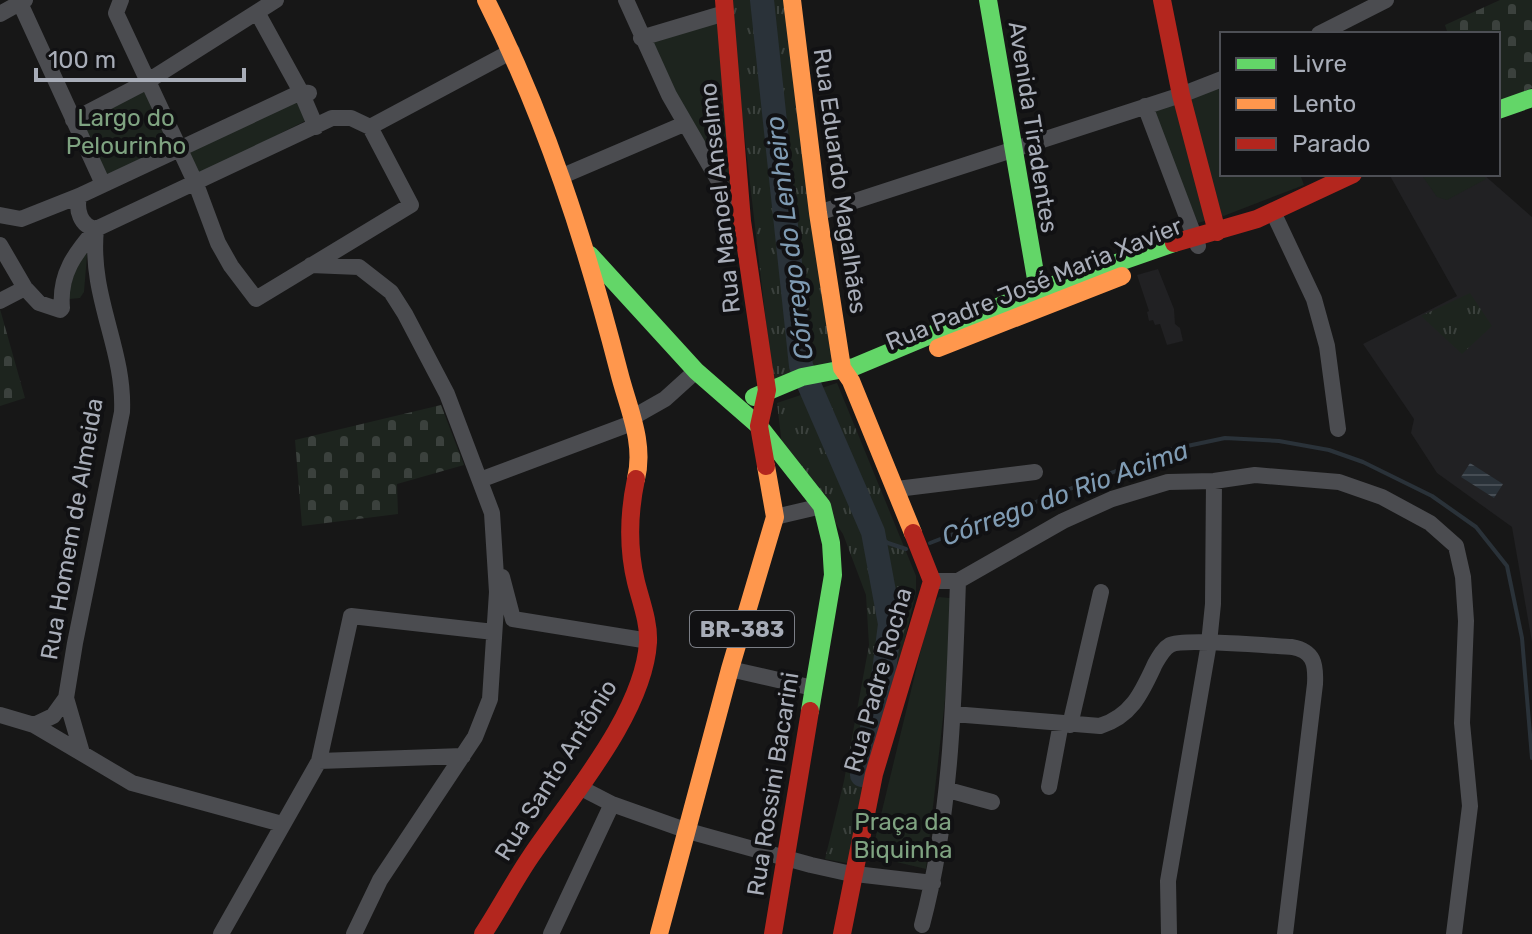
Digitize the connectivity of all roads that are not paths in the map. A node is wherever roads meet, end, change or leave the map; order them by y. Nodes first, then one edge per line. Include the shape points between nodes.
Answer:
1 (121, 0) edge
2 (276, 0) edge
3 (486, 0) edge
4 (626, 0) edge
5 (792, 0) edge
6 (988, 0) edge
7 (1162, 0) edge
8 (1386, 0) edge
9 (22, 2) edge
10 (725, 7) edge
11 (257, 12) junction
12 (0, 14) edge
13 (1323, 32) edge
14 (641, 38) junction
15 (512, 51) junction
16 (1220, 80) edge
17 (148, 81) junction
18 (305, 93) junction
19 (1181, 95) junction
20 (1532, 98) edge
21 (1145, 106) junction
22 (1500, 109) edge
23 (73, 120) junction
24 (684, 124) junction
25 (316, 127) junction
26 (370, 127) junction
27 (180, 149) junction
28 (1014, 151) junction
29 (1349, 176) edge
30 (560, 177) junction
31 (103, 184) junction
32 (196, 184) junction
33 (79, 196) junction
34 (1273, 212) junction
35 (818, 213) junction
36 (0, 215) edge
37 (742, 221) junction
38 (96, 229) junction
39 (1217, 232) junction
40 (1197, 241) junction
41 (0, 245) edge
42 (587, 251) junction
43 (311, 265) junction
44 (25, 288) junction
45 (1039, 300) junction
46 (0, 301) edge
47 (696, 371) junction
48 (839, 374) junction
49 (767, 390) junction
50 (730, 399) junction
51 (632, 423) junction
52 (759, 426) junction
53 (1338, 429) dead end
54 (1035, 472) dead end
55 (480, 480) junction
56 (1214, 481) junction
57 (897, 489) junction
58 (822, 506) junction
59 (775, 517) junction
60 (496, 556) junction
61 (929, 572) junction
62 (958, 581) junction
63 (1101, 592) dead end
64 (494, 632) junction
65 (649, 641) junction
66 (1209, 643) junction
67 (730, 669) junction
68 (813, 688) junction
69 (66, 698) junction
70 (953, 714) junction
71 (0, 715) edge
72 (1065, 724) junction
73 (34, 725) junction
74 (82, 753) junction
75 (463, 756) junction
76 (319, 761) junction
77 (579, 787) junction
78 (1049, 787) dead end
79 (948, 790) junction
80 (992, 802) dead end
81 (612, 804) junction
82 (282, 824) junction
83 (688, 831) junction
84 (785, 856) junction
85 (850, 873) junction
86 (933, 883) junction
87 (922, 925) dead end
88 (221, 934) edge
89 (354, 934) edge
90 (483, 934) edge
91 (551, 934) edge
92 (659, 934) edge
93 (773, 934) edge
94 (842, 934) edge
95 (1169, 934) edge
96 (1285, 934) edge
97 (1454, 934) edge

1 - 17 street via 116,13
2 - 11 street
3 - 15 main road, Rua Santo Antônio
4 - 14 street
5 - 35 main road, Rua Eduardo Magalhães
6 - 28 main road, Avenida Tiradentes
7 - 19 main road
8 - 13 street
9 - 12 street
9 - 23 street
10 - 14 street
10 - 37 main road, Rua Manoel Anselmo / BR-383
11 - 17 street
11 - 18 street
14 - 24 street
15 - 26 street
15 - 30 main road, Rua Santo Antônio
16 - 19 street
17 - 23 street
17 - 27 street
18 - 25 street
18 - 27 street
19 - 21 street
19 - 39 main road
20 - 22 main road
21 - 28 street
21 - 40 street
23 - 31 street
24 - 30 street
24 - 37 street
25 - 26 street via 342,116
25 - 32 street
26 - 43 street via 411,205
27 - 31 street
27 - 32 street
28 - 35 street
28 - 45 main road, Avenida Tiradentes
29 - 34 main road, Rua Padre José Maria Xavier
30 - 42 main road, Rua Santo Antônio
31 - 33 street
32 - 38 street
32 - 43 street via 218,243 256,299
33 - 36 street via 28,217
33 - 38 street via 79,216
34 - 39 main road, Rua Padre José Maria Xavier
34 - 53 street via 1314,299 1327,346
35 - 48 main road, Rua Eduardo Magalhães
37 - 49 main road, Rua Manoel Anselmo / BR-383
38 - 44 street via 67,268 62,308 46,307
38 - 69 street, Rua Homem de Almeida via 96,279 122,383 122,412
39 - 40 main road, Rua Padre José Maria Xavier
40 - 45 main road, Rua Padre José Maria Xavier
41 - 44 street
42 - 47 main road, Rua Rossini Bacarini
42 - 51 main road, Rua Santo Antônio
43 - 55 street via 359,267 391,292 447,394
44 - 46 street
45 - 48 main road, Rua Padre José Maria Xavier
47 - 50 main road, Rua Rossini Bacarini
47 - 51 street
48 - 49 main road, Rua Padre José Maria Xavier
48 - 57 main road, Rua Eduardo Magalhães
49 - 50 main road, Rua Padre José Maria Xavier via 747,401
49 - 52 main road, BR-383
50 - 52 main road, Rua Rossini Bacarini
51 - 55 street
51 - 65 main road, Rua Santo Antônio via 641,455 630,522 634,573
52 - 58 main road, Rua Rossini Bacarini
52 - 59 main road, BR-383
54 - 57 street
55 - 60 street via 492,513
56 - 62 street via 1168,482 1112,499
56 - 66 street
56 - 97 street via 1255,475 1339,482 1430,523 1456,546 1466,621 1462,723 1470,806
57 - 61 main road, Rua Eduardo Magalhães
58 - 59 street
58 - 68 main road, Rua Rossini Bacarini via 833,575
59 - 67 main road, BR-383
60 - 64 street
60 - 65 street via 513,619
61 - 62 street
61 - 85 main road, Rua Padre Rocha
62 - 70 street
63 - 72 street
64 - 75 street via 490,699
64 - 76 street via 351,616
65 - 77 main road, Rua Santo Antônio via 636,692
66 - 72 street via 1184,641 1163,650 1140,695 1121,718 1100,726
66 - 95 street via 1168,881
66 - 96 street via 1292,647 1313,658 1315,684
67 - 68 street
67 - 83 main road, BR-383
68 - 84 main road, Rua Rossini Bacarini
69 - 73 street via 53,716
69 - 74 street
70 - 72 street
70 - 79 street
71 - 73 street
72 - 78 street
73 - 74 street
74 - 82 street via 132,783
75 - 76 street
75 - 89 street via 380,880
76 - 82 street
77 - 81 street
77 - 90 main road, Rua Santo Antônio
79 - 80 street
79 - 86 street
81 - 83 street
81 - 91 street
82 - 88 street
83 - 84 street
83 - 92 main road, BR-383
84 - 85 street
84 - 93 main road, Rua Rossini Bacarini
85 - 86 street
85 - 94 main road, Rua Padre Rocha
86 - 87 street

